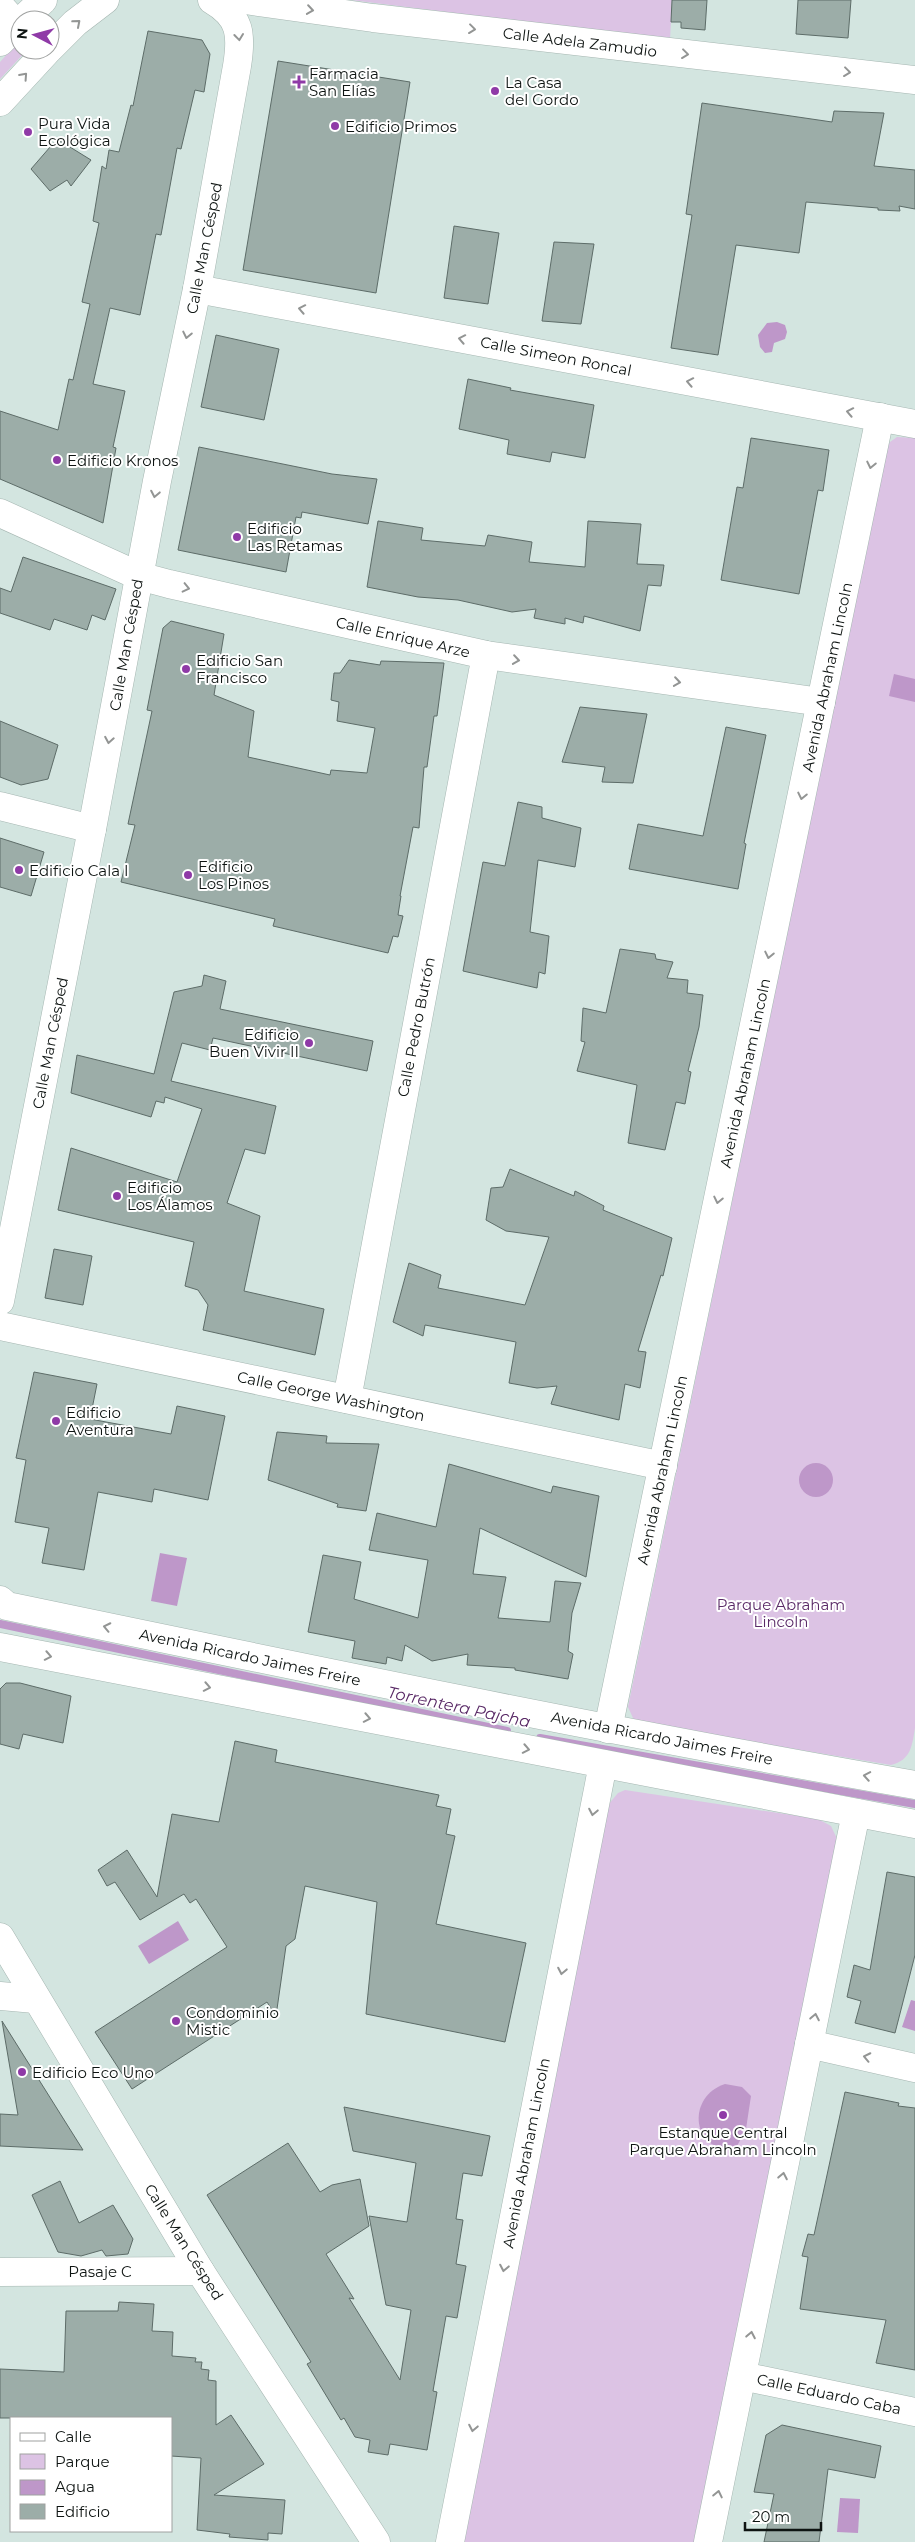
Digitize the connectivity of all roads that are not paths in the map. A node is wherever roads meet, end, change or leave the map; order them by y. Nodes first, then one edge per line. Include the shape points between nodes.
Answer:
1 (43, 0) edge
2 (106, 0) edge
3 (212, 0) edge
4 (245, 0) edge
5 (30, 10) edge
6 (60, 38) edge
7 (39, 60) edge
8 (915, 80) edge
9 (0, 102) edge
10 (197, 289) junction
11 (880, 418) junction
12 (915, 424) edge
13 (0, 513) edge
14 (138, 576) junction
15 (486, 656) junction
16 (822, 702) junction
17 (0, 806) edge
18 (92, 829) junction
19 (1, 1294) edge
20 (0, 1326) edge
21 (346, 1399) junction
22 (663, 1466) junction
23 (0, 1600) edge
24 (0, 1646) edge
25 (608, 1729) junction
26 (603, 1764) junction
27 (914, 1779) edge
28 (856, 1814) junction
29 (915, 1824) edge
30 (0, 1937) edge
31 (0, 1996) edge
32 (35, 1999) junction
33 (810, 2044) junction
34 (915, 2068) edge
35 (200, 2271) junction
36 (0, 2272) edge
37 (742, 2376) junction
38 (915, 2412) edge
39 (376, 2542) edge
40 (450, 2542) edge
41 (708, 2542) edge

1 - 5 street
6 -> 2 street
3 -> 10 street, Calle Man Césped via 233,17 240,47
4 -> 8 street, Calle Adela Zamudio via 373,18
9 -> 7 street
11 -> 10 street, Calle Simeon Roncal
10 -> 14 street, Calle Man Césped
11 - 12 street, Calle Simeon Roncal
11 -> 16 street, Avenida Abraham Lincoln
13 - 14 street, Calle Enrique Arze
14 -> 15 street, Calle Enrique Arze
14 -> 18 street, Calle Man Césped
15 -> 16 street, Calle Enrique Arze
15 - 21 street, Calle Pedro Butrón
16 -> 22 street, Avenida Abraham Lincoln
17 - 18 street
18 - 19 street, Calle Man Césped
20 - 21 street, Calle George Washington
21 - 22 street, Calle George Washington
22 - 25 street, Avenida Abraham Lincoln
25 -> 23 street, Avenida Ricardo Jaimes Freire via 7,1606
24 -> 26 street
27 -> 25 street, Avenida Ricardo Jaimes Freire
26 - 28 street
26 -> 40 street, Avenida Abraham Lincoln
28 - 29 street
33 -> 28 street
30 - 32 street, Calle Man Césped
31 - 32 street
32 - 35 street, Calle Man Césped
34 -> 33 street
37 -> 33 street
35 - 36 street, Pasaje C
35 - 39 street, Calle Man Césped
37 - 38 street, Calle Eduardo Caba
41 -> 37 street

